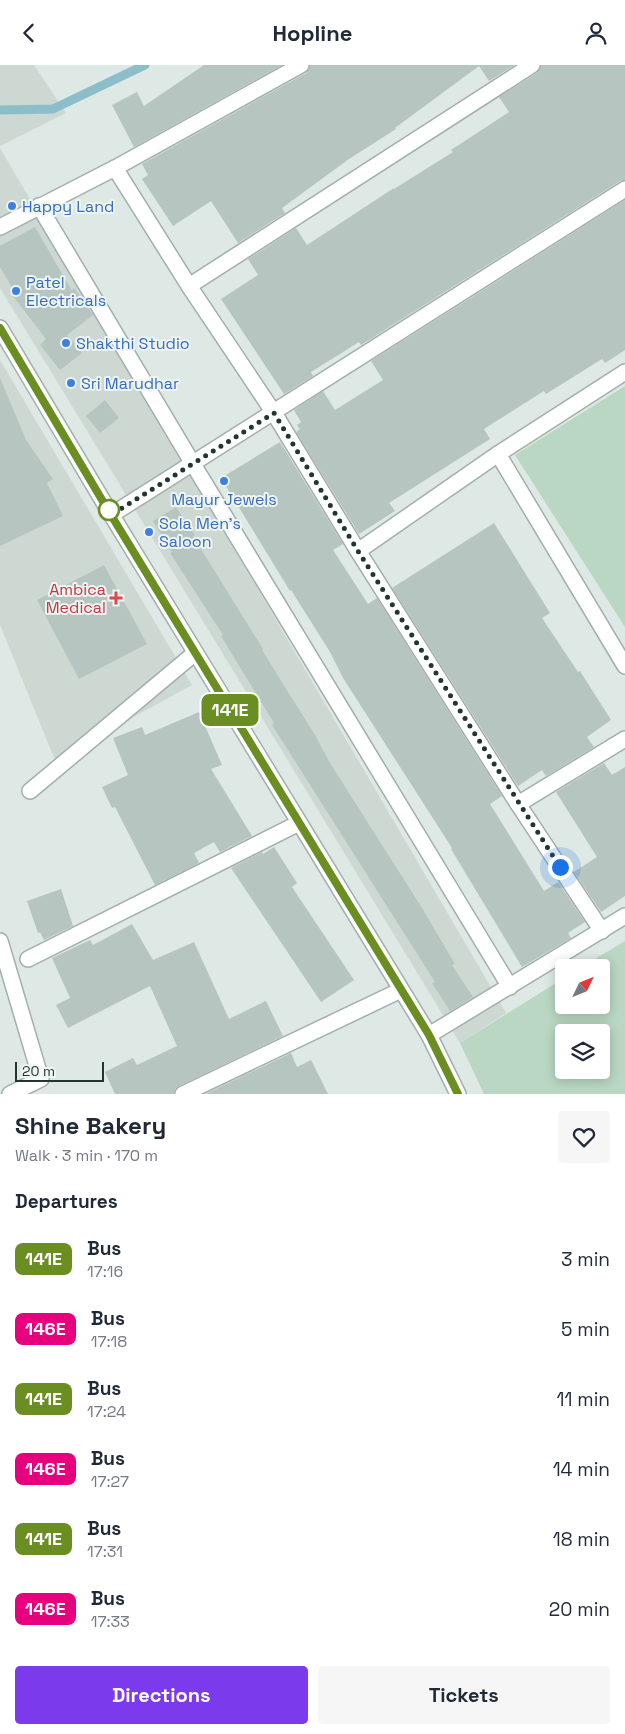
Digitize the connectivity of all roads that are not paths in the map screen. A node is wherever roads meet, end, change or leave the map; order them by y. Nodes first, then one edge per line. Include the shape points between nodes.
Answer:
1 (301, 65) edge
2 (532, 65) edge
3 (115, 168) junction
4 (625, 189) edge
5 (39, 205) junction
6 (0, 227) edge
7 (189, 286) junction
8 (0, 328) edge
9 (625, 372) edge
10 (274, 413) junction
11 (498, 454) junction
12 (193, 464) junction
13 (111, 515) junction
14 (358, 551) junction
15 (196, 653) junction
16 (625, 666) edge
17 (625, 739) edge
18 (30, 791) dead end
19 (518, 803) junction
20 (299, 823) junction
21 (625, 917) edge
22 (602, 931) junction
23 (0, 941) edge
24 (28, 959) dead end
25 (510, 987) junction
26 (401, 989) junction
27 (429, 1035) junction
28 (13, 1093) edge
29 (183, 1094) edge
30 (458, 1094) edge

1 - 3 street
2 - 7 street
3 - 5 street
3 - 7 street
4 - 10 street
5 - 6 street
5 - 12 street
7 - 10 street
8 - 13 street
9 - 11 street
10 - 12 street
10 - 14 street
11 - 14 street
11 - 16 street
12 - 13 street
12 - 25 street
13 - 15 street
14 - 19 street
15 - 18 street
15 - 20 street
17 - 19 street
19 - 22 street
20 - 24 street
20 - 26 street
21 - 22 street
22 - 25 street
23 - 28 street via 41,1079
25 - 27 street
26 - 27 street
26 - 29 street
27 - 30 street

